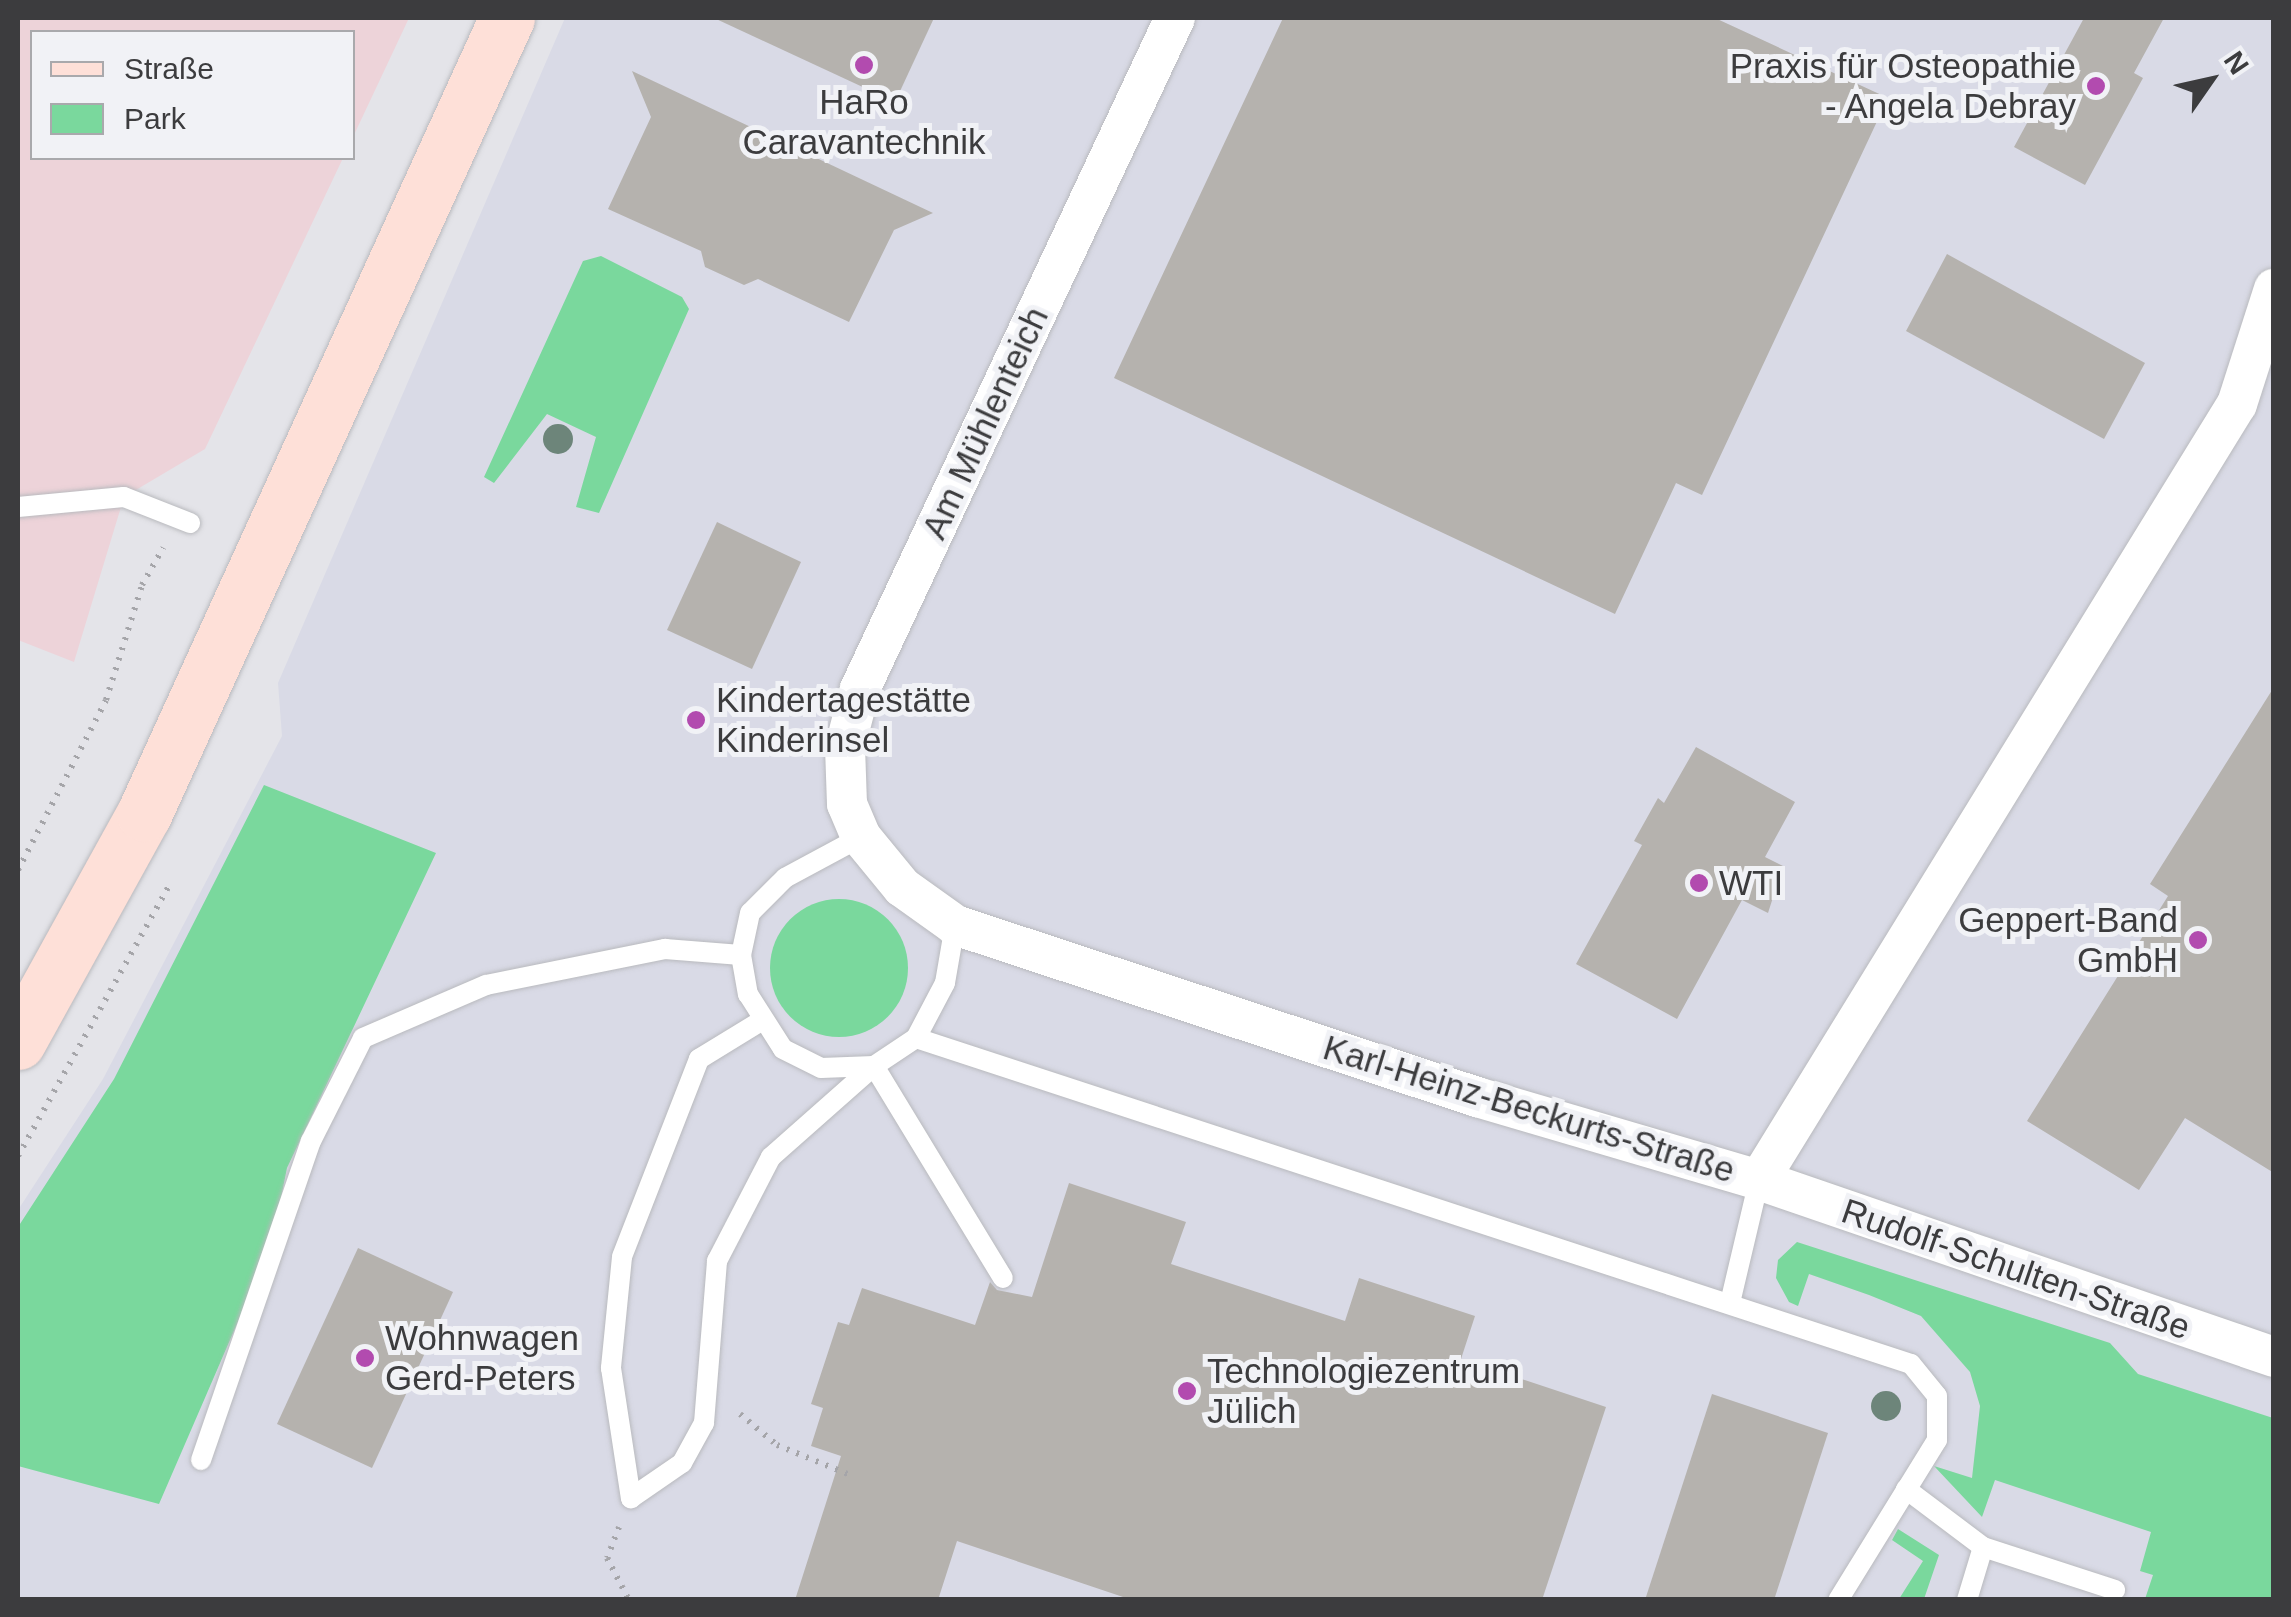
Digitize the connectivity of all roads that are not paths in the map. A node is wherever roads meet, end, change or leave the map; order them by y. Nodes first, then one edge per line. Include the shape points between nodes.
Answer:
1 (506, 18) edge
2 (1175, 18) edge
3 (2274, 289) edge
4 (18, 507) edge
5 (190, 523) road end
6 (861, 837) junction
7 (955, 924) junction
8 (741, 956) junction
9 (761, 1021) junction
10 (916, 1038) junction
11 (18, 1042) edge
12 (874, 1066) junction
13 (1758, 1180) junction
14 (1003, 1278) dead end
15 (1730, 1303) junction
16 (2274, 1357) edge
17 (201, 1460) dead end
18 (1906, 1489) junction
19 (1983, 1547) junction
20 (2114, 1590) dead end
21 (1838, 1600) edge
22 (1966, 1600) edge

1 - 11 main road via 144,814
2 - 6 street, Am Mühlenteich via 860,689 845,747 847,804
3 - 13 street, Karl-Heinz-Beckurts-Straße via 2238,404
4 - 5 lane via 124,496
6 - 7 street, Karl-Heinz-Beckurts-Straße via 902,886
6 - 8 lane via 785,878 750,914
7 - 10 lane via 945,983
7 - 13 street, Karl-Heinz-Beckurts-Straße via 1476,1096
8 - 9 lane
8 - 17 lane via 665,949 486,985 364,1038 311,1142
9 - 12 lane via 783,1049 821,1068
9 - 12 lane via 698,1059 655,1157 622,1257 611,1368 631,1498 682,1463 704,1422 718,1261 770,1157
10 - 12 lane
10 - 15 lane
12 - 14 lane
13 - 15 lane
13 - 16 street, Rudolf-Schulten-Straße
15 - 18 lane via 1911,1364 1937,1396 1937,1440
18 - 19 lane
18 - 21 lane
19 - 20 lane
19 - 22 lane

